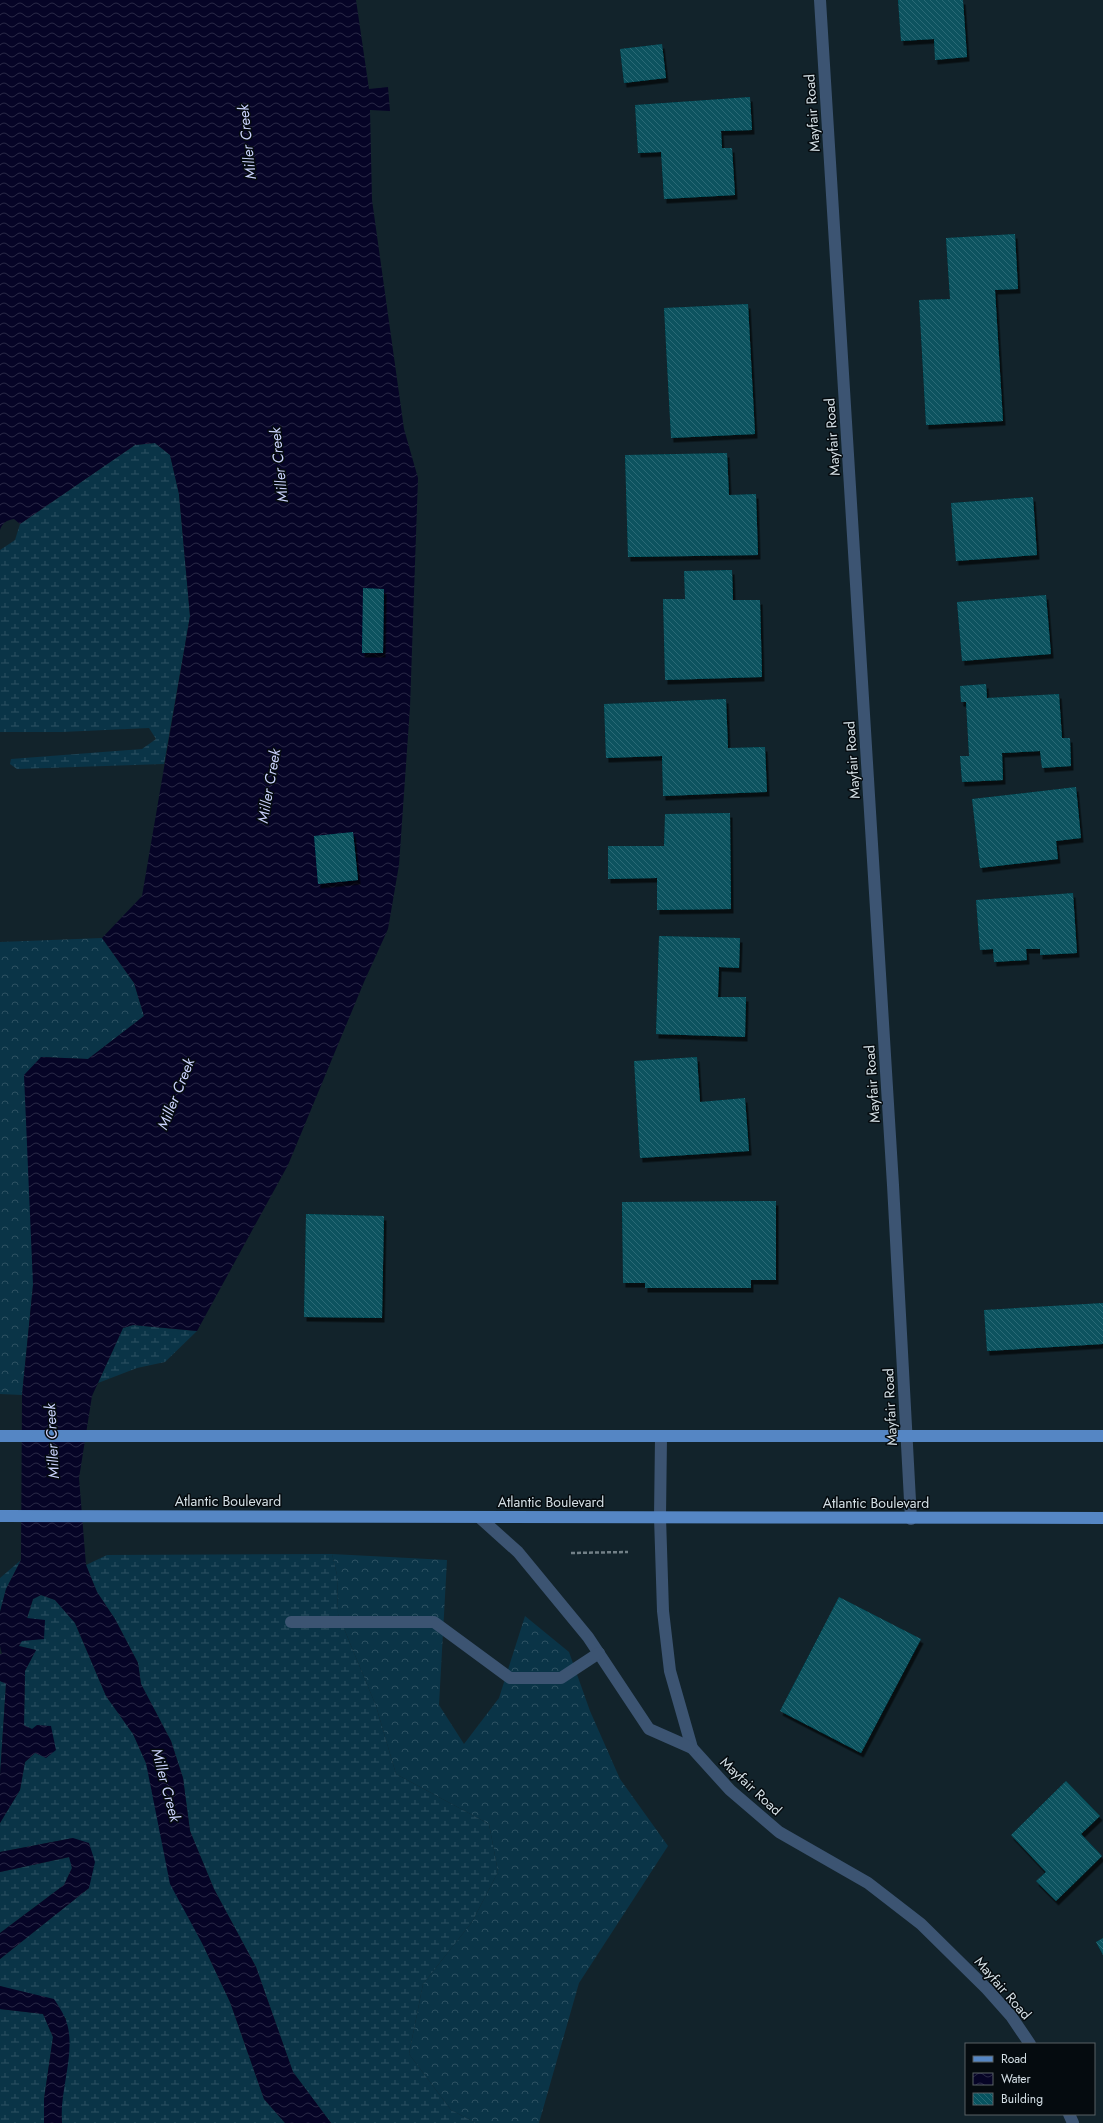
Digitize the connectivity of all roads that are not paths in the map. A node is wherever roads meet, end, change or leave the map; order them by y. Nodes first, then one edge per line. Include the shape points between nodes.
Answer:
1 (820, 0) edge
2 (0, 1436) edge
3 (906, 1436) junction
4 (1103, 1436) edge
5 (661, 1437) junction
6 (0, 1516) edge
7 (479, 1517) junction
8 (660, 1517) junction
9 (1103, 1518) edge
10 (911, 1519) junction
11 (291, 1622) dead end
12 (599, 1653) junction
13 (692, 1748) junction
14 (1029, 2043) edge

1 - 3 street, Mayfair Road via 893,1180
2 - 5 main road
3 - 4 main road
3 - 5 main road
3 - 10 street, Mayfair Road
5 - 8 street, Mayfair Road
6 - 7 main road, Atlantic Boulevard
7 - 8 main road, Atlantic Boulevard
7 - 12 street via 518,1552
8 - 10 main road, Atlantic Boulevard
8 - 13 street, Mayfair Road via 663,1611 670,1671
9 - 10 main road, Atlantic Boulevard
11 - 12 street via 434,1622 510,1678 561,1678
12 - 13 street via 649,1729
13 - 14 street, Mayfair Road via 730,1790 779,1832 868,1884 921,1924 987,1989 1011,2016

